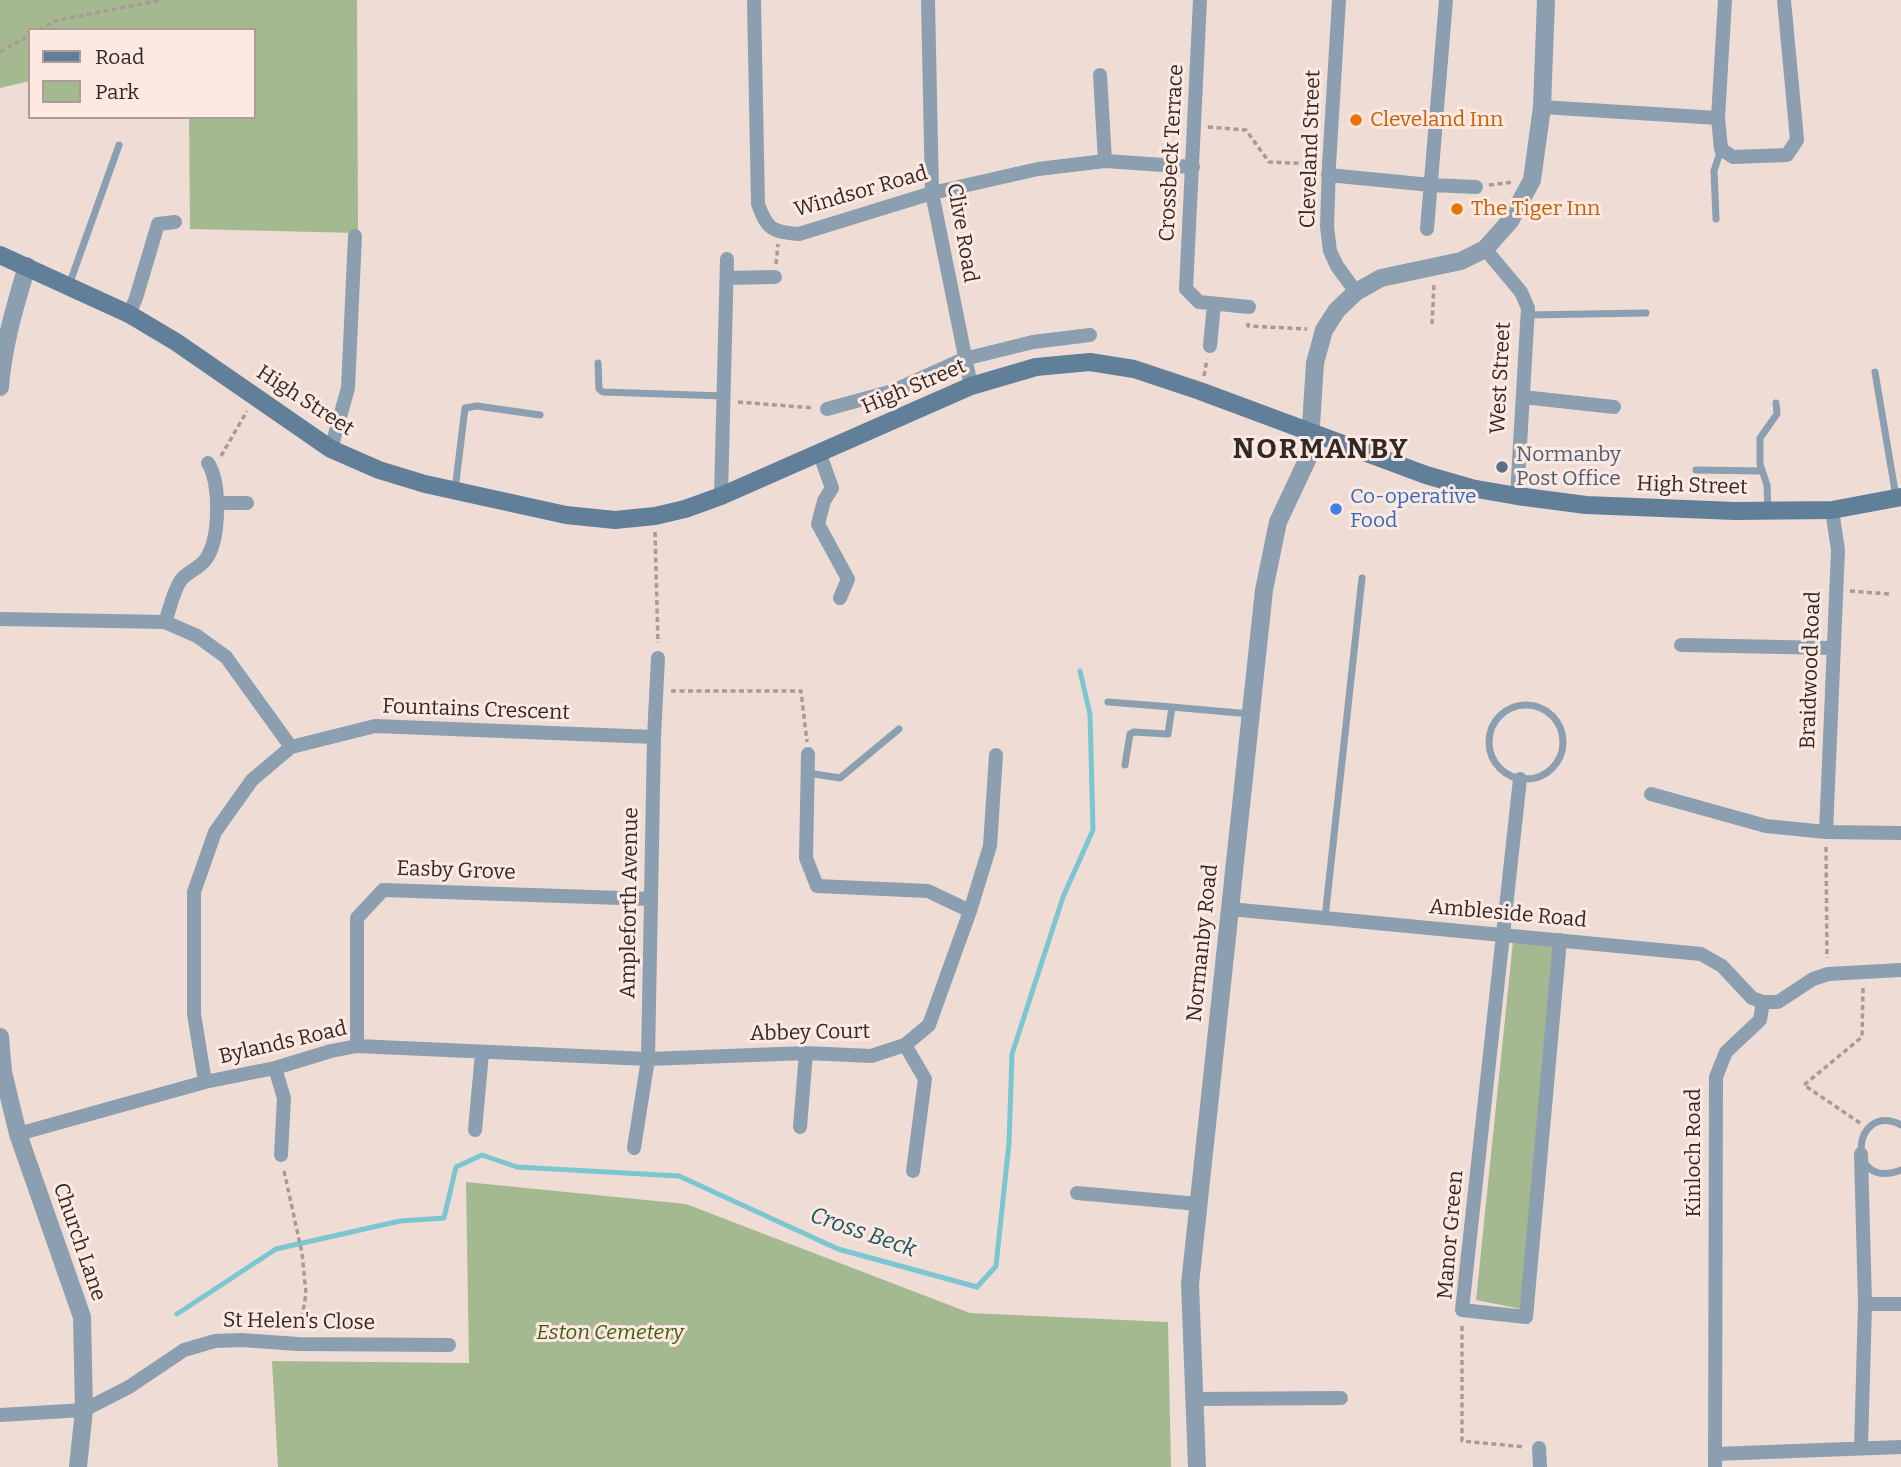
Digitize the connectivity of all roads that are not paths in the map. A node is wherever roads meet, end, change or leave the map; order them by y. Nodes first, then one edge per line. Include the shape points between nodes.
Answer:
1 (754, 0) edge
2 (928, 0) edge
3 (1200, 0) edge
4 (1339, 0) edge
5 (1446, 0) edge
6 (1546, 0) edge
7 (1725, 0) edge
8 (1784, 0) edge
9 (1100, 75) dead end
10 (1542, 107) junction
11 (1718, 118) junction
12 (119, 145) dead end
13 (1721, 149) junction
14 (1105, 161) junction
15 (1193, 167) junction
16 (1328, 170) junction
17 (1431, 185) junction
18 (1476, 187) road end
19 (932, 193) junction
20 (1716, 219) dead end
21 (175, 222) dead end
22 (1427, 229) dead end
23 (355, 236) dead end
24 (1485, 249) junction
25 (0, 255) edge
26 (727, 259) dead end
27 (27, 267) junction
28 (775, 277) road end
29 (727, 278) junction
30 (69, 286) junction
31 (1356, 292) junction
32 (1207, 303) junction
33 (1249, 307) road end
34 (1646, 313) dead end
35 (129, 314) junction
36 (1528, 315) junction
37 (1090, 335) dead end
38 (1210, 346) road end
39 (964, 359) junction
40 (598, 363) dead end
41 (1875, 372) dead end
42 (971, 386) junction
43 (0, 387) edge
44 (1523, 397) junction
45 (725, 398) junction
46 (1776, 403) dead end
47 (1614, 407) dead end
48 (827, 409) road end
49 (540, 415) dead end
50 (1311, 433) junction
51 (331, 449) junction
52 (819, 452) junction
53 (211, 466) road end
54 (1696, 470) dead end
55 (1762, 471) junction
56 (455, 491) junction
57 (722, 496) junction
58 (1517, 496) junction
59 (1899, 497) edge
60 (217, 503) junction
61 (247, 503) dead end
62 (1832, 510) junction
63 (1768, 511) junction
64 (1362, 578) dead end
65 (840, 598) dead end
66 (0, 619) edge
67 (165, 622) junction
68 (1681, 645) dead end
69 (1832, 648) junction
70 (658, 658) road end
71 (1108, 702) dead end
72 (1172, 707) junction
73 (1251, 714) junction
74 (899, 729) dead end
75 (654, 737) junction
76 (291, 747) junction
77 (808, 754) road end
78 (996, 755) dead end
79 (1125, 765) dead end
80 (808, 773) junction
81 (1520, 779) junction
82 (1651, 794) dead end
83 (1826, 832) junction
84 (1901, 833) edge
85 (651, 899) junction
86 (1230, 909) junction
87 (970, 911) junction
88 (1325, 918) junction
89 (1503, 934) junction
90 (1560, 940) junction
91 (1901, 970) edge
92 (1763, 1002) junction
93 (0, 1037) edge
94 (905, 1045) junction
95 (357, 1046) junction
96 (482, 1053) junction
97 (806, 1053) junction
98 (648, 1059) junction
99 (275, 1068) junction
100 (2, 1073) edge
101 (205, 1082) junction
102 (1901, 1125) edge
103 (800, 1127) dead end
104 (475, 1130) dead end
105 (18, 1135) junction
106 (634, 1148) dead end
107 (1861, 1154) junction
108 (281, 1155) road end
109 (1901, 1170) edge
110 (913, 1171) dead end
111 (1077, 1193) dead end
112 (1198, 1204) junction
113 (1865, 1304) junction
114 (1901, 1304) edge
115 (449, 1345) dead end
116 (1341, 1398) dead end
117 (1195, 1399) junction
118 (84, 1410) junction
119 (0, 1415) edge
120 (1901, 1447) edge
121 (1539, 1448) road end
122 (1861, 1448) junction
123 (1715, 1460) edge
124 (78, 1467) edge
125 (1197, 1467) edge
126 (1540, 1467) edge

1 - 19 street, Windsor Road via 758,204 765,223 779,233 799,234
2 - 19 street, Clive Road
3 - 15 street, Crossbeck Terrace
4 - 16 street, Cleveland Street
5 - 17 street
6 - 10 street
7 - 11 street
8 - 13 street via 1797,140 1787,155 1733,157
9 - 14 street
10 - 11 street
10 - 24 street via 1532,180 1510,221
11 - 13 street
12 - 30 lane
13 - 20 lane via 1714,171
14 - 15 street, Windsor Road
14 - 19 street, Windsor Road via 1038,169
15 - 32 street, Crossbeck Terrace via 1186,289
16 - 17 street
16 - 31 street, Cleveland Street via 1330,251
17 - 18 street
17 - 22 street
19 - 39 street, Clive Road
21 - 35 street via 158,224
23 - 51 street via 348,388
24 - 31 street via 1461,261 1381,278
24 - 36 street, West Street via 1521,292
25 - 27 main road, High Street
26 - 29 street
27 - 30 main road, High Street
27 - 43 street
28 - 29 street
29 - 45 street
30 - 35 main road, High Street
31 - 50 street, Normanby Road via 1324,330 1315,363
32 - 33 street
32 - 38 street
34 - 36 lane
35 - 51 main road, High Street
36 - 44 street, West Street
37 - 39 street via 1033,342
39 - 42 street, Clive Road
39 - 48 street via 893,391
40 - 45 lane via 603,392
41 - 59 lane
42 - 50 main road, High Street via 1036,368 1090,362 1134,369
42 - 52 main road, High Street
44 - 47 street
44 - 58 street, West Street
45 - 57 street
46 - 55 lane via 1777,414 1760,438
49 - 56 lane via 465,408
50 - 58 main road, High Street via 1426,475
50 - 73 street, Normanby Road via 1309,456 1271,547
51 - 56 main road, High Street via 379,470
52 - 57 main road, High Street
52 - 65 street via 832,488 818,524 848,579
53 - 60 street
54 - 55 lane
55 - 63 lane via 1768,485
56 - 57 main road, High Street via 566,515 615,520 655,516
58 - 63 main road, High Street via 1586,505
59 - 62 main road, High Street
60 - 61 street
60 - 67 street via 213,547 205,562 181,580
62 - 63 main road, High Street
62 - 69 street, Braidwood Road via 1838,550
64 - 88 lane
66 - 67 street
67 - 76 street via 197,636 226,657
68 - 69 street
69 - 83 street, Braidwood Road
70 - 75 street, Ampleforth Avenue
71 - 72 lane
72 - 73 lane
72 - 79 lane via 1168,734 1130,734
73 - 86 street, Normanby Road
74 - 80 lane via 840,778
75 - 76 street, Fountains Crescent via 375,726
75 - 85 street, Ampleforth Avenue
76 - 101 street, Fountains Crescent via 252,780 215,832 194,892 194,1014
77 - 80 street
78 - 87 street, Abbey Court via 990,846
80 - 87 street via 806,858 817,886 928,891
81 - 81 lane via 1545,775 1563,749 1558,724 1539,707 1515,706 1503,712 1494,721 1488,740 1495,764
81 - 89 street, Manor Green
82 - 83 street via 1766,825
83 - 84 street
85 - 95 street, Easby Grove via 383,890 357,918
85 - 98 street, Ampleforth Avenue
86 - 88 street, Ambleside Road
86 - 112 street, Normanby Road
87 - 94 street, Abbey Court via 929,1025
88 - 89 street, Ambleside Road
89 - 90 street, Ambleside Road
89 - 90 street, Manor Green via 1462,1310 1526,1317
90 - 92 street, Ambleside Road via 1701,954 1722,966 1752,998
91 - 92 street via 1828,974 1778,1002
92 - 123 street, Kinloch Road via 1760,1020 1726,1052 1716,1077
93 - 100 street, Church Lane
94 - 97 street, Abbey Court via 871,1056
94 - 110 street via 925,1079
95 - 96 street, Bylands Road
95 - 99 street, Bylands Road
96 - 98 street, Bylands Road
96 - 104 street
97 - 98 street, Abbey Court
97 - 103 street
98 - 106 street, Ampleforth Avenue
99 - 101 street, Bylands Road
99 - 108 street via 284,1098
100 - 105 street, Church Lane
101 - 105 street, Bylands Road
102 - 107 lane via 1889,1121 1868,1128 1862,1136
105 - 118 street, Church Lane via 82,1317
107 - 109 lane via 1873,1171 1891,1174
107 - 113 street
111 - 112 street
112 - 117 street, Normanby Road via 1190,1284
113 - 114 street
113 - 122 street
115 - 118 street, St Helen's Close via 215,1341 184,1350
116 - 117 street
117 - 125 street, Normanby Road
118 - 119 street
118 - 124 street, Church Lane
120 - 122 street
121 - 126 street
122 - 123 street

